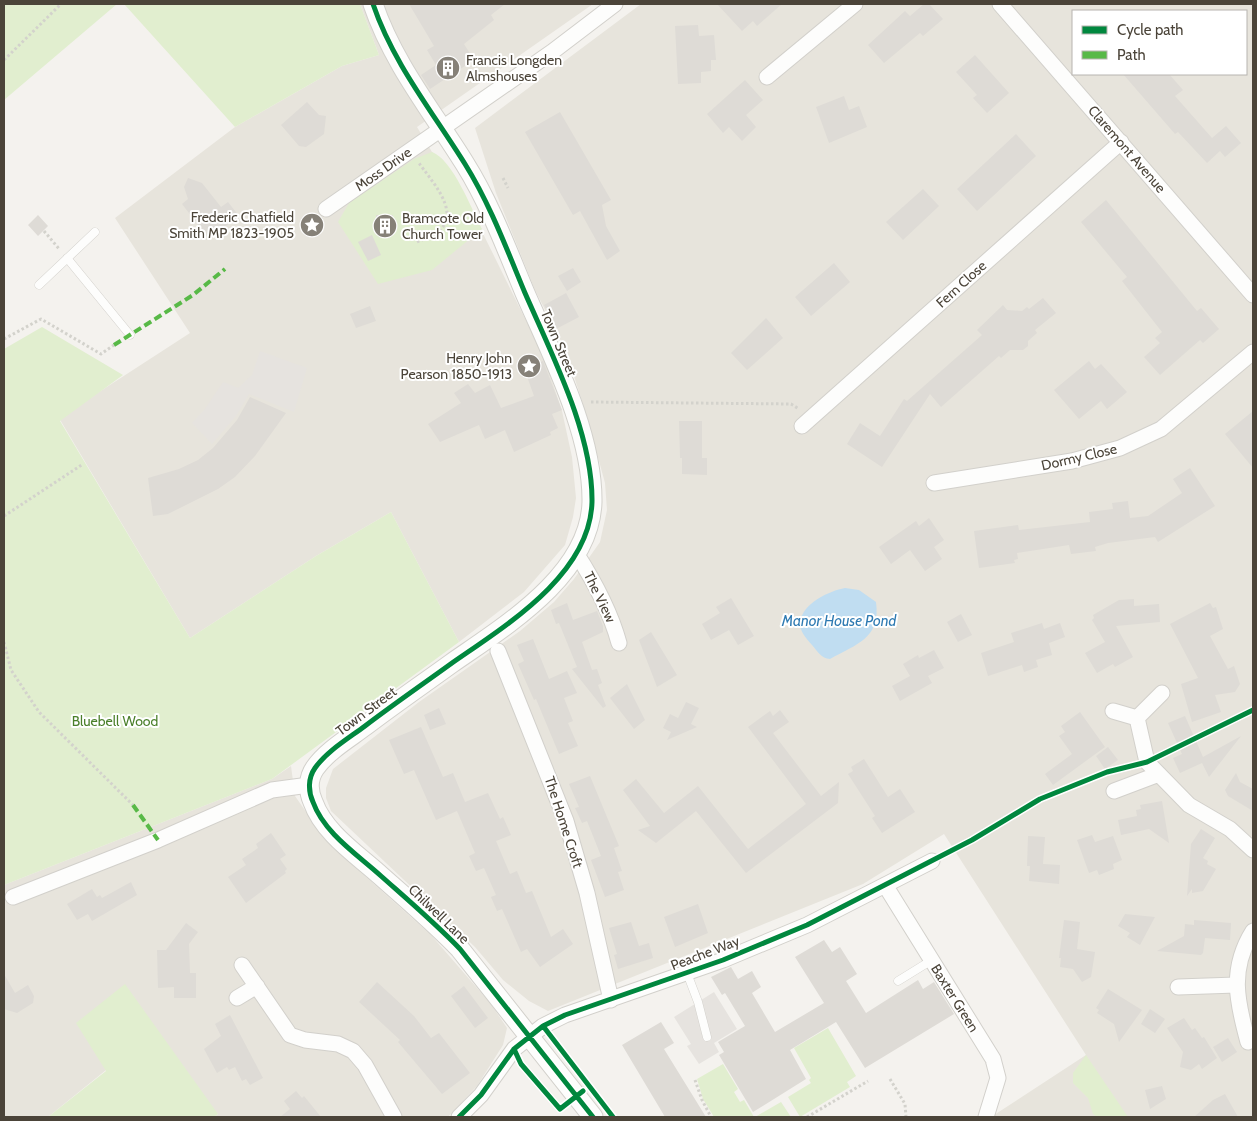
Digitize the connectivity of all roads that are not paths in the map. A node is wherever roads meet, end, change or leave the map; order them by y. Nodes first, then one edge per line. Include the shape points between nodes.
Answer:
1 (373, 4) edge
2 (615, 4) edge
3 (855, 4) edge
4 (1000, 4) edge
5 (766, 77) dead end
6 (441, 130) junction
7 (1121, 142) junction
8 (326, 209) dead end
9 (95, 232) dead end
10 (64, 256) junction
11 (39, 285) dead end
12 (1253, 295) edge
13 (130, 335) dead end
14 (1253, 352) edge
15 (807, 421) road end
16 (934, 483) dead end
17 (576, 553) junction
18 (619, 643) dead end
19 (498, 651) dead end
20 (1162, 693) dead end
21 (1112, 710) dead end
22 (1137, 718) junction
23 (1159, 774) junction
24 (310, 782) junction
25 (1114, 791) dead end
26 (1253, 850) edge
27 (932, 861) dead end
28 (885, 885) junction
29 (13, 897) dead end
30 (1253, 931) edge
31 (932, 960) junction
32 (242, 964) dead end
33 (687, 973) junction
34 (898, 981) dead end
35 (1236, 985) junction
36 (257, 986) junction
37 (1178, 987) dead end
38 (237, 998) dead end
39 (611, 1000) junction
40 (530, 1034) junction
41 (707, 1037) dead end
42 (1248, 1042) dead end
43 (394, 1117) edge
44 (459, 1117) edge
45 (594, 1117) edge
46 (986, 1117) edge

1 - 6 street, Town Street via 400,62
2 - 6 street, Moss Drive
3 - 5 street
4 - 7 street, Claremont Avenue
6 - 8 street, Moss Drive
6 - 17 street, Town Street via 464,162 489,208 553,355 574,414 586,453 592,505 587,528
7 - 12 street, Claremont Avenue
7 - 15 street, Fern Close
9 - 10 lane
10 - 11 lane
10 - 13 lane
14 - 16 street, Dormy Close via 1161,429 1120,448 1072,461
17 - 18 street, The View via 592,578
17 - 24 street, Town Street via 523,612 326,756 314,769
19 - 39 street, The Home Croft via 566,820 587,893
20 - 22 street
21 - 22 street
22 - 23 street via 1147,762
23 - 25 street
23 - 26 street via 1189,805 1230,829
24 - 29 street via 272,790 158,840
24 - 40 street, Chilwell Lane via 316,810 338,838 460,949
27 - 28 street, Peache Way
28 - 31 street, Baxter Green
28 - 33 street, Peache Way via 807,925
30 - 35 street via 1244,951
31 - 34 lane
31 - 46 street, Baxter Green via 993,1058 997,1086
32 - 36 street
33 - 39 street, Peache Way
33 - 41 lane
35 - 37 street
35 - 42 street
36 - 38 street
36 - 43 street via 290,1035 338,1044 353,1051 365,1065
39 - 40 street, Peache Way via 565,1016
40 - 44 street, Peache Way via 504,1060 480,1095
40 - 45 street, Chilwell Lane

